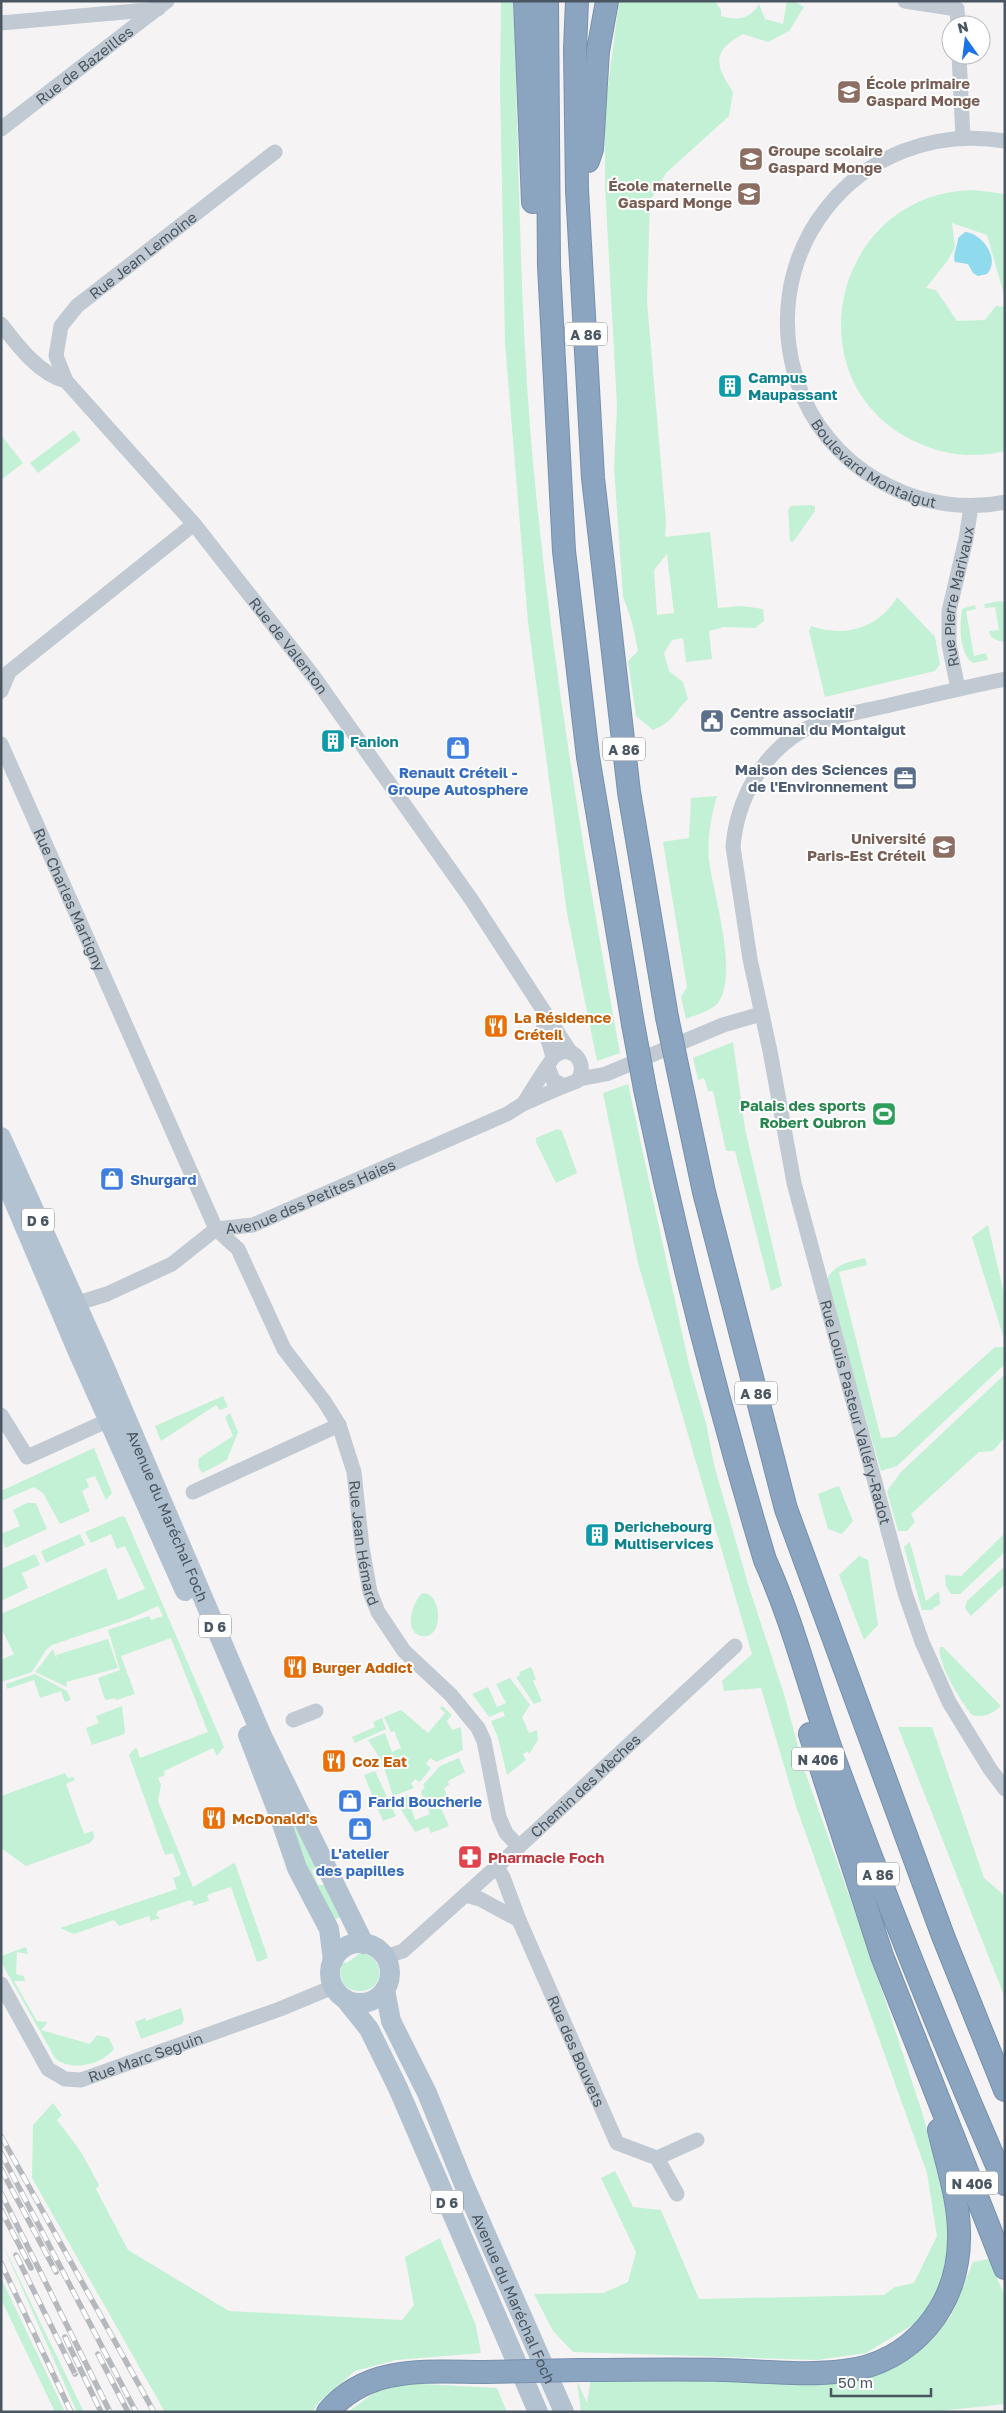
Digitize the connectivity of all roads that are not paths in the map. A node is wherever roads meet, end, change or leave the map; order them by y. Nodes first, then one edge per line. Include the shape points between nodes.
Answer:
1 (525, 1) edge
2 (547, 1) edge
3 (576, 1) edge
4 (607, 1) edge
5 (905, 1) edge
6 (162, 5) edge
7 (957, 15) edge
8 (1, 23) edge
9 (959, 65) edge
10 (1, 129) edge
11 (963, 138) junction
12 (1005, 141) edge
13 (275, 152) dead end
14 (577, 190) junction
15 (549, 266) junction
16 (1, 324) edge
17 (66, 381) junction
18 (1005, 502) edge
19 (971, 506) junction
20 (194, 524) junction
21 (1005, 679) edge
22 (958, 689) junction
23 (1, 691) edge
24 (1, 744) edge
25 (540, 1004) junction
26 (761, 1014) junction
27 (575, 1056) junction
28 (551, 1062) junction
29 (617, 1069) junction
30 (579, 1079) junction
31 (564, 1086) junction
32 (523, 1104) junction
33 (1, 1137) edge
34 (1, 1171) edge
35 (216, 1229) junction
36 (68, 1306) junction
37 (1, 1415) edge
38 (109, 1420) junction
39 (339, 1425) junction
40 (193, 1492) dead end
41 (765, 1560) junction
42 (735, 1646) dead end
43 (316, 1711) dead end
44 (293, 1720) dead end
45 (1005, 1789) edge
46 (519, 1847) junction
47 (496, 1866) junction
48 (465, 1895) junction
49 (520, 1920) junction
50 (364, 1944) junction
51 (385, 1957) junction
52 (333, 1961) junction
53 (1, 1984) edge
54 (385, 1990) junction
55 (339, 1993) junction
56 (1005, 2090) edge
57 (939, 2099) junction
58 (697, 2140) dead end
59 (656, 2158) junction
60 (1005, 2184) edge
61 (677, 2194) dead end
62 (1005, 2268) edge
63 (328, 2412) edge
64 (538, 2412) edge
65 (564, 2412) edge

1 - 15 highway via 535,245
2 - 15 highway, A 86
3 - 14 highway, A 86
4 - 14 highway via 598,51 592,149
5 - 7 street via 957,9
6 - 8 street
6 - 10 street, Rue de Bazeilles
9 - 11 street
11 - 12 street, Boulevard Montaigut
11 - 19 street, Boulevard Montaigut via 930,142 900,152 872,166 838,193 817,220 798,256 790,287 787,324 791,362 805,402 843,454 857,467 896,490 926,500
13 - 17 street, Rue Jean Lemoine via 77,306 61,326 56,356
14 - 56 highway, A 86, bridge via 593,469 629,792 667,1017 704,1192 786,1509 943,1936
15 - 41 highway, A 86, bridge via 564,551 588,757 633,1024 668,1199 705,1348
16 - 17 street, Rue de Valenton via 39,368
17 - 20 street, Rue de Valenton
18 - 19 street, Boulevard Montaigut
19 - 22 street, Rue Pierre Marivaux via 949,611 949,644
20 - 23 street via 9,672
20 - 25 street, Rue de Valenton via 314,677 436,848
21 - 22 street, Rue Louis Pasteur Valléry-Radot
22 - 26 street, Rue Louis Pasteur Valléry-Radot via 825,721 803,731 764,764 745,794 735,828 734,847
24 - 35 street, Rue Charles Martigny
25 - 27 street, Rue de Valenton
25 - 28 street, Rue de Valenton
26 - 29 street, Avenue des Petites Haies via 723,1025
26 - 45 street, Rue Louis Pasteur Valléry-Radot via 794,1183 905,1593 922,1642 949,1702
27 - 28 street, Avenue des Petites Haies via 561,1052
27 - 29 street, Avenue des Petites Haies via 592,1066
27 - 30 street via 582,1071
28 - 31 street via 552,1080
28 - 32 street, Avenue des Petites Haies
29 - 30 street, Avenue des Petites Haies
30 - 31 street, Avenue des Petites Haies
31 - 32 street, Avenue des Petites Haies
32 - 35 street, Avenue des Petites Haies via 508,1114 253,1225
33 - 36 main road, D 6
34 - 36 main road, D 6
35 - 36 street, Avenue des Petites Haies via 172,1264 107,1294
35 - 39 street, Rue Jean Hémard via 238,1249 284,1349
36 - 38 main road, Avenue du Maréchal Foch / D 6 via 78,1352
36 - 50 main road, Avenue du Maréchal Foch / D 6 via 99,1354 262,1736
37 - 38 street via 27,1458
38 - 52 main road, Avenue du Maréchal Foch / D 6 via 240,1715 297,1868 328,1929
39 - 40 street
39 - 46 street, Rue Jean Hémard via 354,1472 362,1547 370,1592 378,1612 404,1651 451,1694 478,1728 484,1741 503,1828
41 - 57 highway, N 406 via 765,1591 864,1904
41 - 60 highway, A 86 via 891,1910
42 - 46 street, Chemin des Mèches
43 - 44 street
46 - 47 street, Chemin des Mèches
47 - 48 street, Chemin des Mèches
47 - 49 street, Rue des Bouvets
48 - 49 street via 480,1899
48 - 51 street, Chemin des Mèches via 403,1951
49 - 59 street, Rue des Bouvets via 617,2144
50 - 51 main road via 380,1950
50 - 52 main road via 346,1947
51 - 54 main road via 390,1973
52 - 55 main road via 331,1969
53 - 55 street, Rue Marc Seguin via 48,2069 65,2079 81,2080 280,2009
54 - 55 main road via 379,1997 362,2003
54 - 65 main road, Avenue du Maréchal Foch / D 6 via 391,2021 427,2093
55 - 64 main road, Avenue du Maréchal Foch / D 6 via 370,2029
57 - 62 highway, N 406
57 - 63 highway, bridge via 938,2126 960,2238 953,2286 942,2308 923,2332 904,2348 876,2364 846,2371 800,2374 723,2370 419,2372 382,2376 349,2393
58 - 59 street
59 - 61 street

